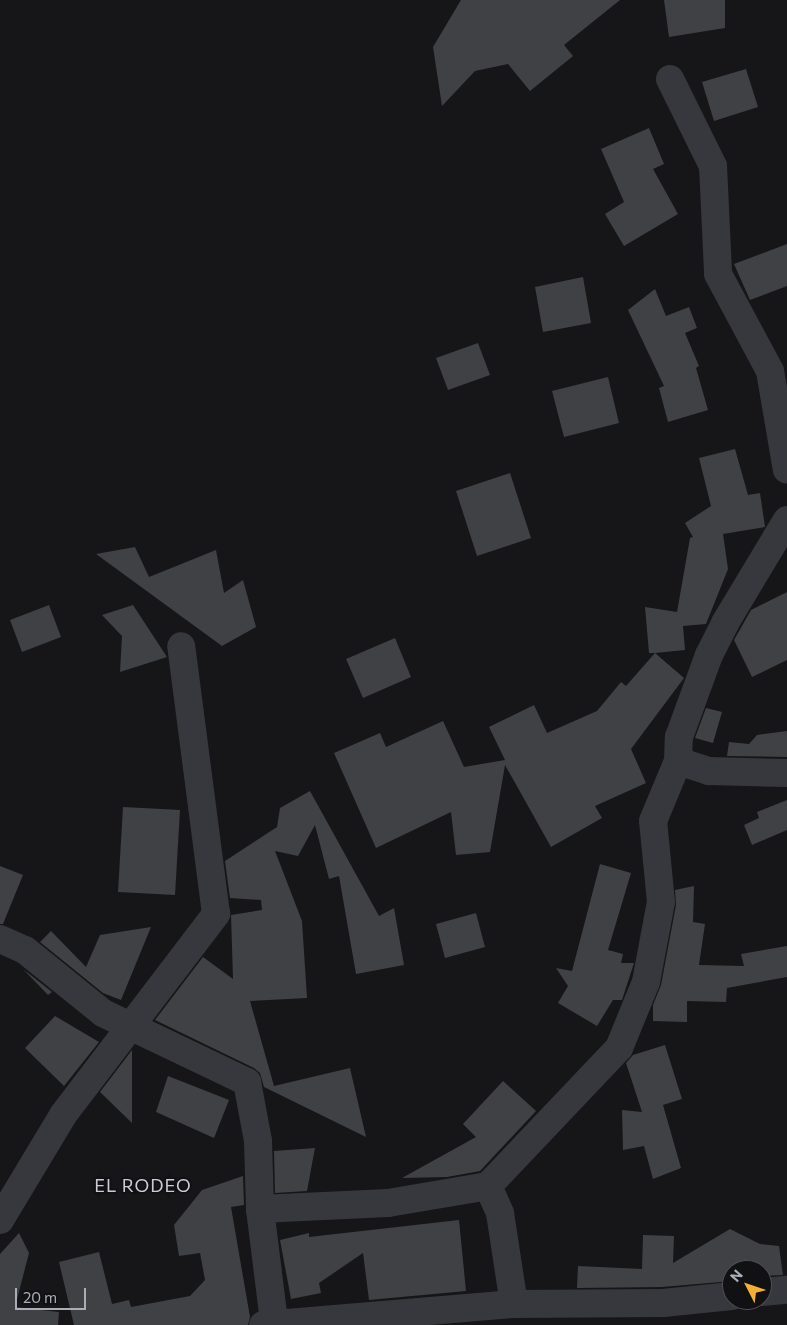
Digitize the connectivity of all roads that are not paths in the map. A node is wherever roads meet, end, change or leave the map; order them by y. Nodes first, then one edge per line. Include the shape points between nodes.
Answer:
1 (670, 79) dead end
2 (778, 366) edge
3 (787, 470) edge
4 (787, 520) edge
5 (181, 646) dead end
6 (678, 761) junction
7 (787, 773) edge
8 (0, 939) edge
9 (132, 1024) junction
10 (488, 1186) junction
11 (260, 1210) junction
12 (0, 1220) edge
13 (787, 1290) edge
14 (772, 1291) edge
15 (722, 1297) edge
16 (514, 1304) junction
17 (268, 1324) edge

1 - 2 street via 713,166 718,274
2 - 3 street
4 - 6 street via 710,655 679,738
5 - 9 street via 216,914
6 - 7 street via 709,771
6 - 10 street via 653,821 661,902 646,982 618,1048
8 - 9 street via 25,950 103,1013
9 - 11 street via 246,1082 258,1142
9 - 12 street via 63,1115
10 - 11 street via 388,1203
10 - 16 street via 500,1212
11 - 17 street
13 - 14 street
15 - 16 street via 663,1303
16 - 17 street

